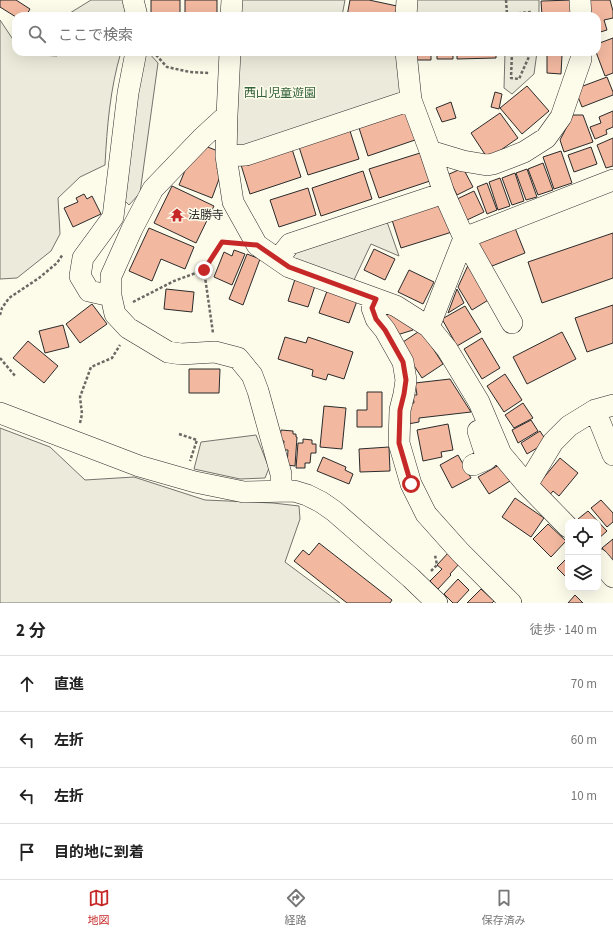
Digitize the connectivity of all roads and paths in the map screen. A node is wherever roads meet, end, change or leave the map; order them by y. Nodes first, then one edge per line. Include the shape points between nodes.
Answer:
1 (134, 0) edge
2 (232, 0) edge
3 (407, 0) edge
4 (506, 0) edge
5 (580, 0) edge
6 (136, 12) edge
7 (231, 12) edge
8 (406, 12) edge
9 (507, 12) edge
10 (580, 12) edge
11 (126, 56) edge
12 (135, 56) edge
13 (157, 56) edge
14 (406, 56) edge
15 (512, 56) edge
16 (529, 56) edge
17 (581, 56) edge
18 (229, 62) edge
19 (411, 100) junction
20 (116, 112) dead end
21 (227, 114) junction
22 (430, 151) junction
23 (226, 156) junction
24 (613, 180) edge
25 (444, 193) junction
26 (464, 238) junction
27 (257, 245) junction
28 (64, 252) dead end
29 (278, 260) junction
30 (204, 270) junction
31 (376, 299) junction
32 (113, 305) junction
33 (1, 308) edge
34 (0, 315) edge
35 (512, 323) dead end
36 (429, 327) junction
37 (130, 329) junction
38 (213, 333) dead end
39 (0, 358) edge
40 (16, 376) dead end
41 (604, 408) edge
42 (483, 412) junction
43 (0, 413) edge
44 (180, 434) dead end
45 (76, 442) junction
46 (613, 455) edge
47 (473, 465) dead end
48 (185, 479) junction
49 (527, 485) junction
50 (281, 491) junction
51 (565, 524) edge
52 (432, 550) dead end
53 (601, 563) edge
54 (613, 577) edge
55 (415, 589) edge
56 (437, 603) edge
57 (511, 603) edge

1 - 6 street
2 - 7 street
3 - 8 street
4 - 9 path
5 - 10 street
11 - 20 street
12 - 32 street via 128,93 113,217 83,258 80,276 89,291
13 - 18 path via 167,67 190,72 218,74
14 - 19 street
15 - 16 path via 511,78 519,79
17 - 22 street via 561,117 546,138 524,152 493,164 481,164
18 - 21 street
19 - 22 street
19 - 23 street via 246,155
21 - 23 street
21 - 32 street via 153,189 111,276
22 - 25 street
23 - 27 street via 233,202
24 - 26 street
25 - 26 street
25 - 29 street via 290,244
26 - 35 street
26 - 36 street
27 - 29 street
27 - 30 path via 222,242
28 - 33 path via 57,263 9,298
29 - 31 street via 289,267
30 - 32 path via 174,281 127,305
30 - 38 path
31 - 36 street via 396,306
31 - 57 street via 372,308 376,319 403,362 406,380 400,410 399,443 411,484 428,516
32 - 37 street
33 - 34 path
36 - 42 street via 447,349
37 - 45 path via 112,358 91,367 80,397 82,414
37 - 50 street via 168,352 214,352 238,358 252,375 258,391 281,474
39 - 40 path
41 - 46 street
41 - 49 street via 569,426 553,442
42 - 47 street via 474,419 487,459
42 - 49 street via 501,454
43 - 45 street
44 - 48 path via 196,440
45 - 48 street via 139,466
48 - 50 street via 244,492
49 - 51 street
50 - 55 street via 308,495 334,511
52 - 55 path via 436,555 437,564
53 - 54 street
55 - 56 street

